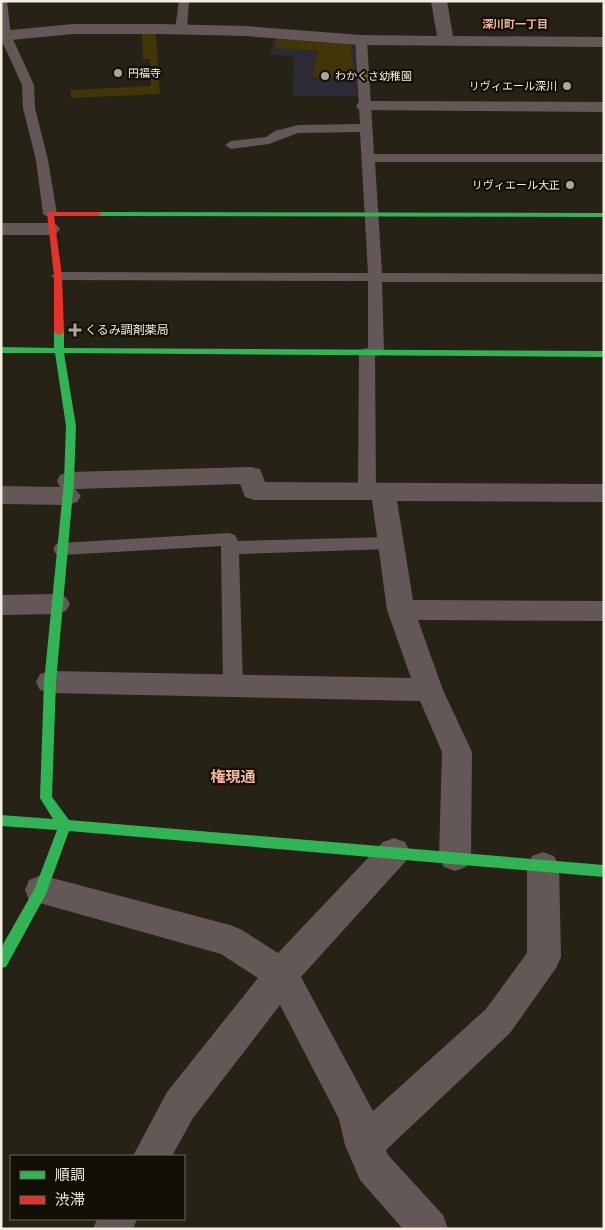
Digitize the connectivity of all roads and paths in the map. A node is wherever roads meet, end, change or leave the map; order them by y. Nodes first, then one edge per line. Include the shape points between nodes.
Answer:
1 (2, 1) edge
2 (184, 1) edge
3 (439, 1) edge
4 (181, 29) junction
5 (3, 35) edge
6 (361, 40) junction
7 (446, 42) junction
8 (604, 42) edge
9 (365, 106) junction
10 (604, 107) edge
11 (366, 128) junction
12 (230, 145) dead end
13 (368, 158) junction
14 (604, 158) edge
15 (372, 214) junction
16 (604, 215) edge
17 (50, 221) junction
18 (1, 228) edge
19 (58, 276) junction
20 (375, 277) junction
21 (604, 278) edge
22 (1, 350) edge
23 (59, 351) junction
24 (371, 352) junction
25 (604, 354) edge
26 (68, 488) junction
27 (375, 491) junction
28 (604, 493) edge
29 (1, 495) edge
30 (390, 543) junction
31 (230, 548) junction
32 (62, 549) junction
33 (56, 604) junction
34 (1, 605) edge
35 (401, 610) junction
36 (604, 611) edge
37 (50, 682) junction
38 (233, 686) junction
39 (429, 690) junction
40 (1, 820) edge
41 (65, 825) junction
42 (394, 852) junction
43 (455, 857) junction
44 (543, 866) junction
45 (604, 871) edge
46 (41, 890) junction
47 (1, 962) edge
48 (282, 975) junction
49 (364, 1145) junction
50 (153, 1155) edge
51 (429, 1229) edge

1 - 5 lane
2 - 4 lane
3 - 7 street
4 - 5 street via 73,29
4 - 6 street
5 - 17 lane via 28,85 29,108 42,160
6 - 7 street
6 - 9 lane
7 - 8 street
9 - 10 street
9 - 11 lane
11 - 12 lane via 298,129 269,140
11 - 13 lane
13 - 14 lane
13 - 15 lane
15 - 16 street
15 - 17 street
15 - 20 lane
17 - 18 street
17 - 19 street
19 - 20 lane
19 - 23 street
20 - 21 lane
20 - 24 lane
22 - 23 street
23 - 24 street
23 - 26 street via 71,426
24 - 25 street
24 - 27 lane
26 - 27 street via 251,475 254,490
26 - 29 street
26 - 32 street
27 - 28 street
27 - 30 street
30 - 31 lane
30 - 35 street
31 - 32 lane via 229,539
31 - 38 lane
32 - 33 street
33 - 34 street
33 - 37 street
35 - 36 street
35 - 39 street
37 - 38 street
37 - 41 street via 46,798
38 - 39 street
39 - 43 street via 457,752
40 - 41 street
41 - 42 street
41 - 46 street
42 - 43 street
42 - 48 street
43 - 44 street
44 - 45 street
44 - 49 street via 544,957 498,1020
46 - 47 street
46 - 48 street via 230,941
48 - 49 street via 355,1112
48 - 50 street via 180,1104
49 - 51 street via 373,1168

